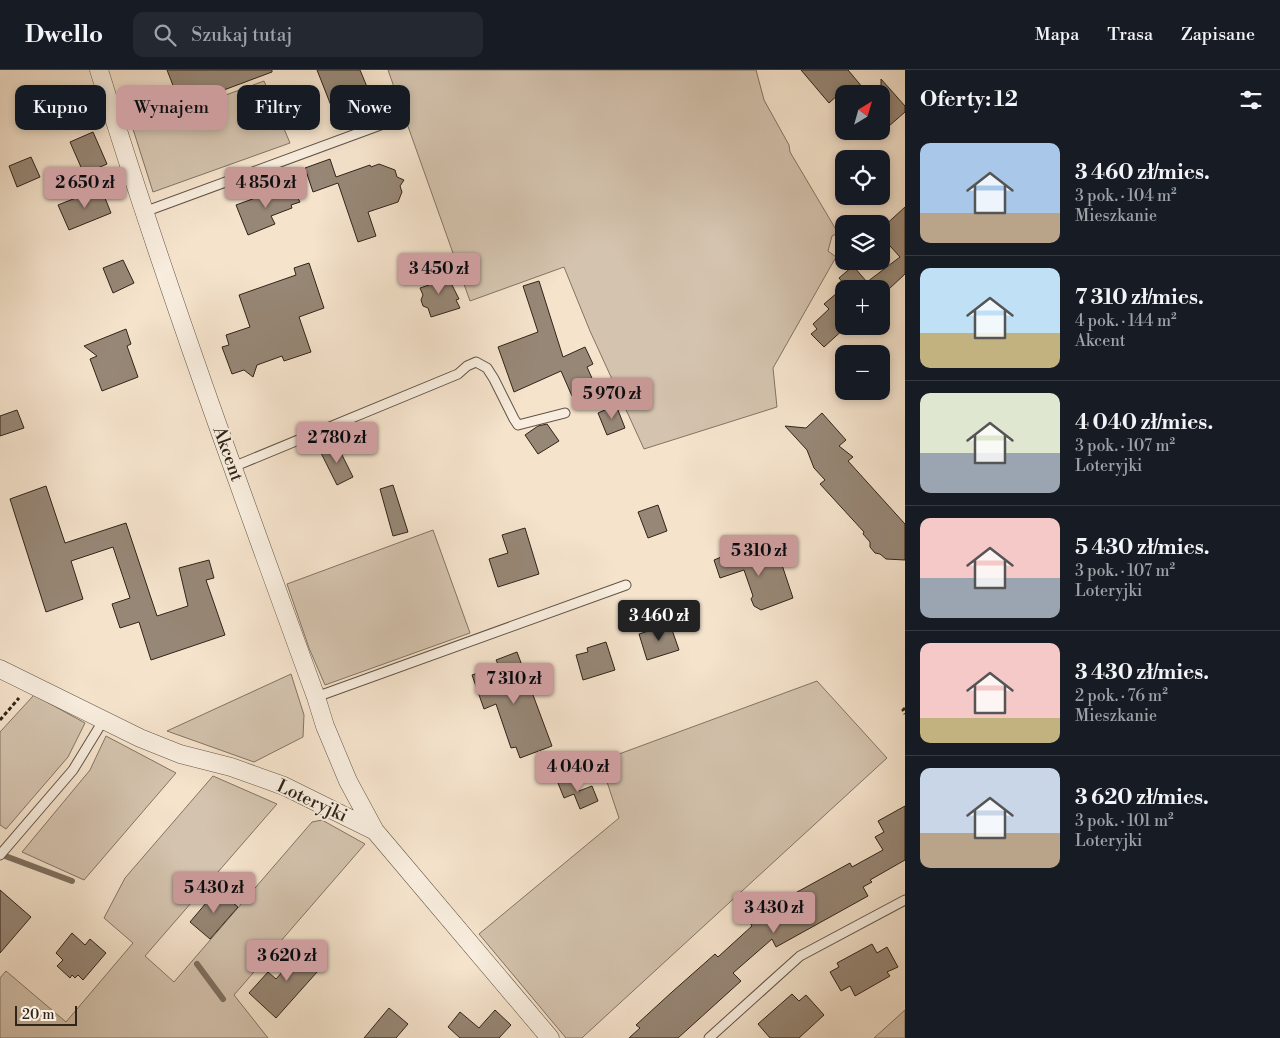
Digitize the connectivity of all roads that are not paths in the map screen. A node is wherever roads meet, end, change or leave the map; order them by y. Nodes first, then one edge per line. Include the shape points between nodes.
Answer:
1 (99, 70) edge
2 (367, 130) edge
3 (144, 212) junction
4 (564, 414) dead end
5 (233, 467) junction
6 (626, 585) dead end
7 (0, 669) edge
8 (316, 697) junction
9 (103, 720) junction
10 (375, 831) junction
11 (0, 855) edge
12 (905, 900) edge
13 (550, 1038) edge
14 (709, 1038) edge

1 - 3 street, Akcent
2 - 3 lane
3 - 5 street, Akcent
4 - 5 lane via 518,425 494,378 487,368 476,362 458,374
5 - 8 street, Akcent
6 - 8 lane
7 - 9 street, Loteryjki
8 - 10 street, Akcent via 324,726 348,781
9 - 10 street, Loteryjki via 180,754 231,767 284,786
9 - 11 lane via 73,770
10 - 13 street, Loteryjki
12 - 14 lane via 800,956

